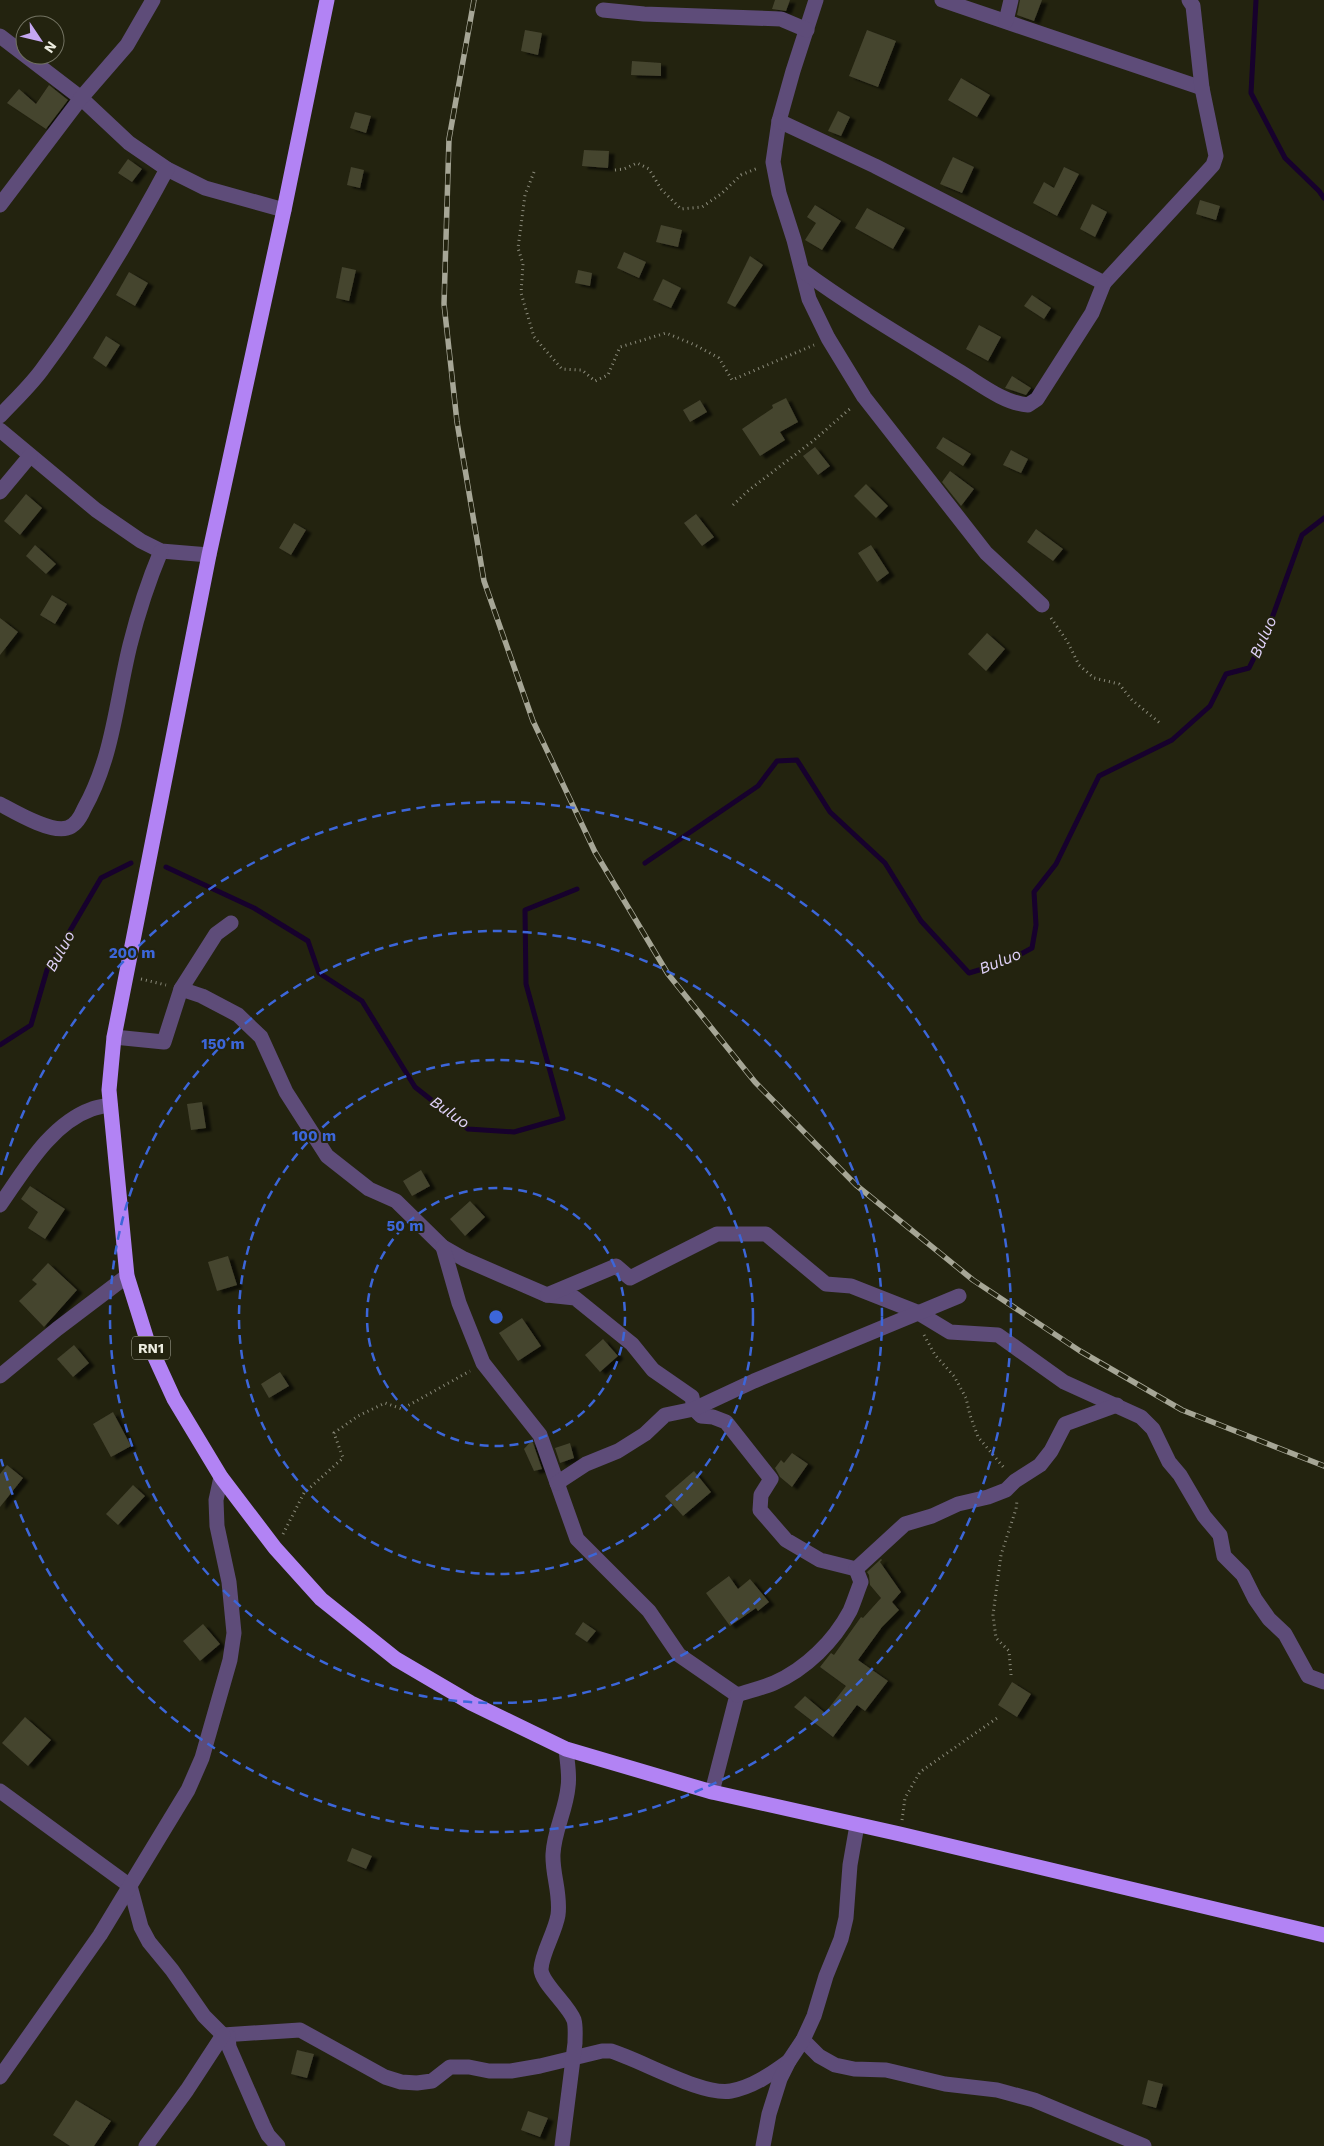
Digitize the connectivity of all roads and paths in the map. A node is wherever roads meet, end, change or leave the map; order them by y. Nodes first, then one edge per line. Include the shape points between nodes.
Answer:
1 (153, 0) edge
2 (327, 0) edge
3 (816, 0) edge
4 (942, 0) edge
5 (1011, 0) edge
6 (1189, 0) edge
7 (603, 10) dead end
8 (1006, 21) junction
9 (807, 30) junction
10 (2, 44) edge
11 (1202, 88) junction
12 (81, 98) junction
13 (779, 121) junction
14 (773, 162) junction
15 (167, 169) junction
16 (615, 170) dead end
17 (534, 172) dead end
18 (0, 206) edge
19 (284, 210) junction
20 (803, 271) junction
21 (1104, 283) junction
22 (828, 338) junction
23 (864, 397) junction
24 (0, 416) edge
25 (0, 430) edge
26 (30, 456) junction
27 (0, 492) edge
28 (733, 505) dead end
29 (161, 551) junction
30 (209, 555) junction
31 (1042, 605) joint
32 (1161, 724) dead end
33 (0, 804) edge
34 (231, 923) dead end
35 (126, 975) junction
36 (181, 989) junction
37 (114, 1036) junction
38 (110, 1104) junction
39 (0, 1205) edge
40 (443, 1247) junction
41 (127, 1276) junction
42 (547, 1295) junction
43 (959, 1296) dead end
44 (917, 1312) junction
45 (484, 1363) junction
46 (0, 1376) edge
47 (1117, 1405) junction
48 (694, 1410) junction
49 (221, 1476) junction
50 (557, 1483) junction
51 (275, 1548) junction
52 (856, 1569) junction
53 (1324, 1682) edge
54 (737, 1695) junction
55 (1000, 1716) dead end
56 (566, 1749) junction
57 (0, 1791) edge
58 (712, 1792) junction
59 (857, 1825) junction
60 (900, 1834) junction
61 (130, 1886) junction
62 (1324, 1935) edge
63 (226, 2035) junction
64 (803, 2040) junction
65 (573, 2057) junction
66 (789, 2061) junction
67 (0, 2077) edge
68 (146, 2146) edge
69 (278, 2146) edge
70 (562, 2146) edge
71 (763, 2146) edge
72 (1144, 2146) edge

1 - 12 street via 127,45
2 - 19 highway, RN1
3 - 9 street
4 - 8 street
5 - 8 street
6 - 11 street via 1193,6
7 - 9 street via 781,19
8 - 11 street
9 - 13 street
10 - 12 street
11 - 21 street via 1216,156 1213,165
12 - 15 street via 129,143
12 - 18 street
13 - 14 street
13 - 21 street via 875,166
14 - 16 path via 741,175 702,207 681,209 661,189 649,169 637,163
14 - 20 street
15 - 19 street via 205,188
15 - 24 street via 104,279 40,372
17 - 22 path via 525,195 518,248 523,264 521,293 534,337 562,369 582,370 595,381 608,375 620,347 666,333 720,358 732,380
19 - 30 highway, RN1
20 - 21 street via 839,298 968,376 1016,404 1028,405 1037,399 1076,339 1092,313
20 - 22 street via 809,299
22 - 23 street
23 - 28 path
23 - 31 street via 986,553
25 - 26 street
26 - 27 street
26 - 29 street via 126,532
29 - 30 street
29 - 33 street via 147,584 130,646 109,750 94,792 80,818 69,828 60,829
30 - 35 highway, RN1
31 - 32 path via 1079,665 1094,678 1119,684 1132,700
34 - 36 street via 216,934
35 - 36 path
35 - 37 highway, RN1
36 - 37 street via 164,1042
36 - 40 street via 238,1015 261,1037 286,1092 327,1156 370,1189 396,1201
37 - 38 highway, RN1
38 - 39 street via 91,1109 57,1131
38 - 41 highway, RN1
40 - 42 street
40 - 45 street via 459,1303
41 - 46 street
41 - 49 highway, RN1 via 147,1340 174,1399
42 - 44 street via 616,1266 630,1278 716,1234 766,1234 826,1284 851,1286
42 - 48 street via 575,1298 632,1344 653,1370 692,1397
43 - 44 street
44 - 47 street via 950,1332 998,1334 1064,1382
44 - 48 street
45 - 50 street via 540,1435
45 - 51 path via 402,1409 385,1403 334,1432 343,1458 304,1493
47 - 52 street via 1065,1424 1040,1465 1006,1490 905,1524
47 - 53 street via 1141,1416 1153,1429 1169,1462 1220,1535 1224,1556 1243,1575 1255,1599 1269,1620 1284,1634 1308,1676
48 - 50 street via 665,1415 645,1434
48 - 52 street via 701,1416 726,1422 771,1479 761,1495 760,1510 786,1540 820,1560
49 - 51 highway, RN1
49 - 61 street via 216,1500 217,1526 233,1611 230,1660 196,1775
50 - 54 street via 577,1539 649,1611 679,1655
51 - 56 highway, RN1 via 321,1600 396,1659 471,1703
52 - 54 street via 861,1582 850,1611 833,1636 800,1668 774,1683
54 - 58 street
55 - 60 path via 920,1772 905,1798
56 - 58 highway, RN1
56 - 65 street via 569,1786 553,1854 558,1913 541,1973 563,2000 573,2019 576,2042
57 - 61 street
58 - 59 highway, RN1
59 - 60 highway, RN1
59 - 64 street via 841,1939
60 - 62 highway, RN1
61 - 63 street via 141,1928 149,1942 204,2016
61 - 67 street via 61,1992
63 - 65 street via 300,2030 385,2076 409,2083 432,2081 450,2067 510,2071
63 - 68 street
63 - 69 street via 262,2125
64 - 66 street
64 - 72 street via 819,2056 835,2064 998,2090 1034,2100
65 - 66 street via 611,2051 687,2082 730,2091 755,2083
65 - 70 street
66 - 71 street via 774,2096

